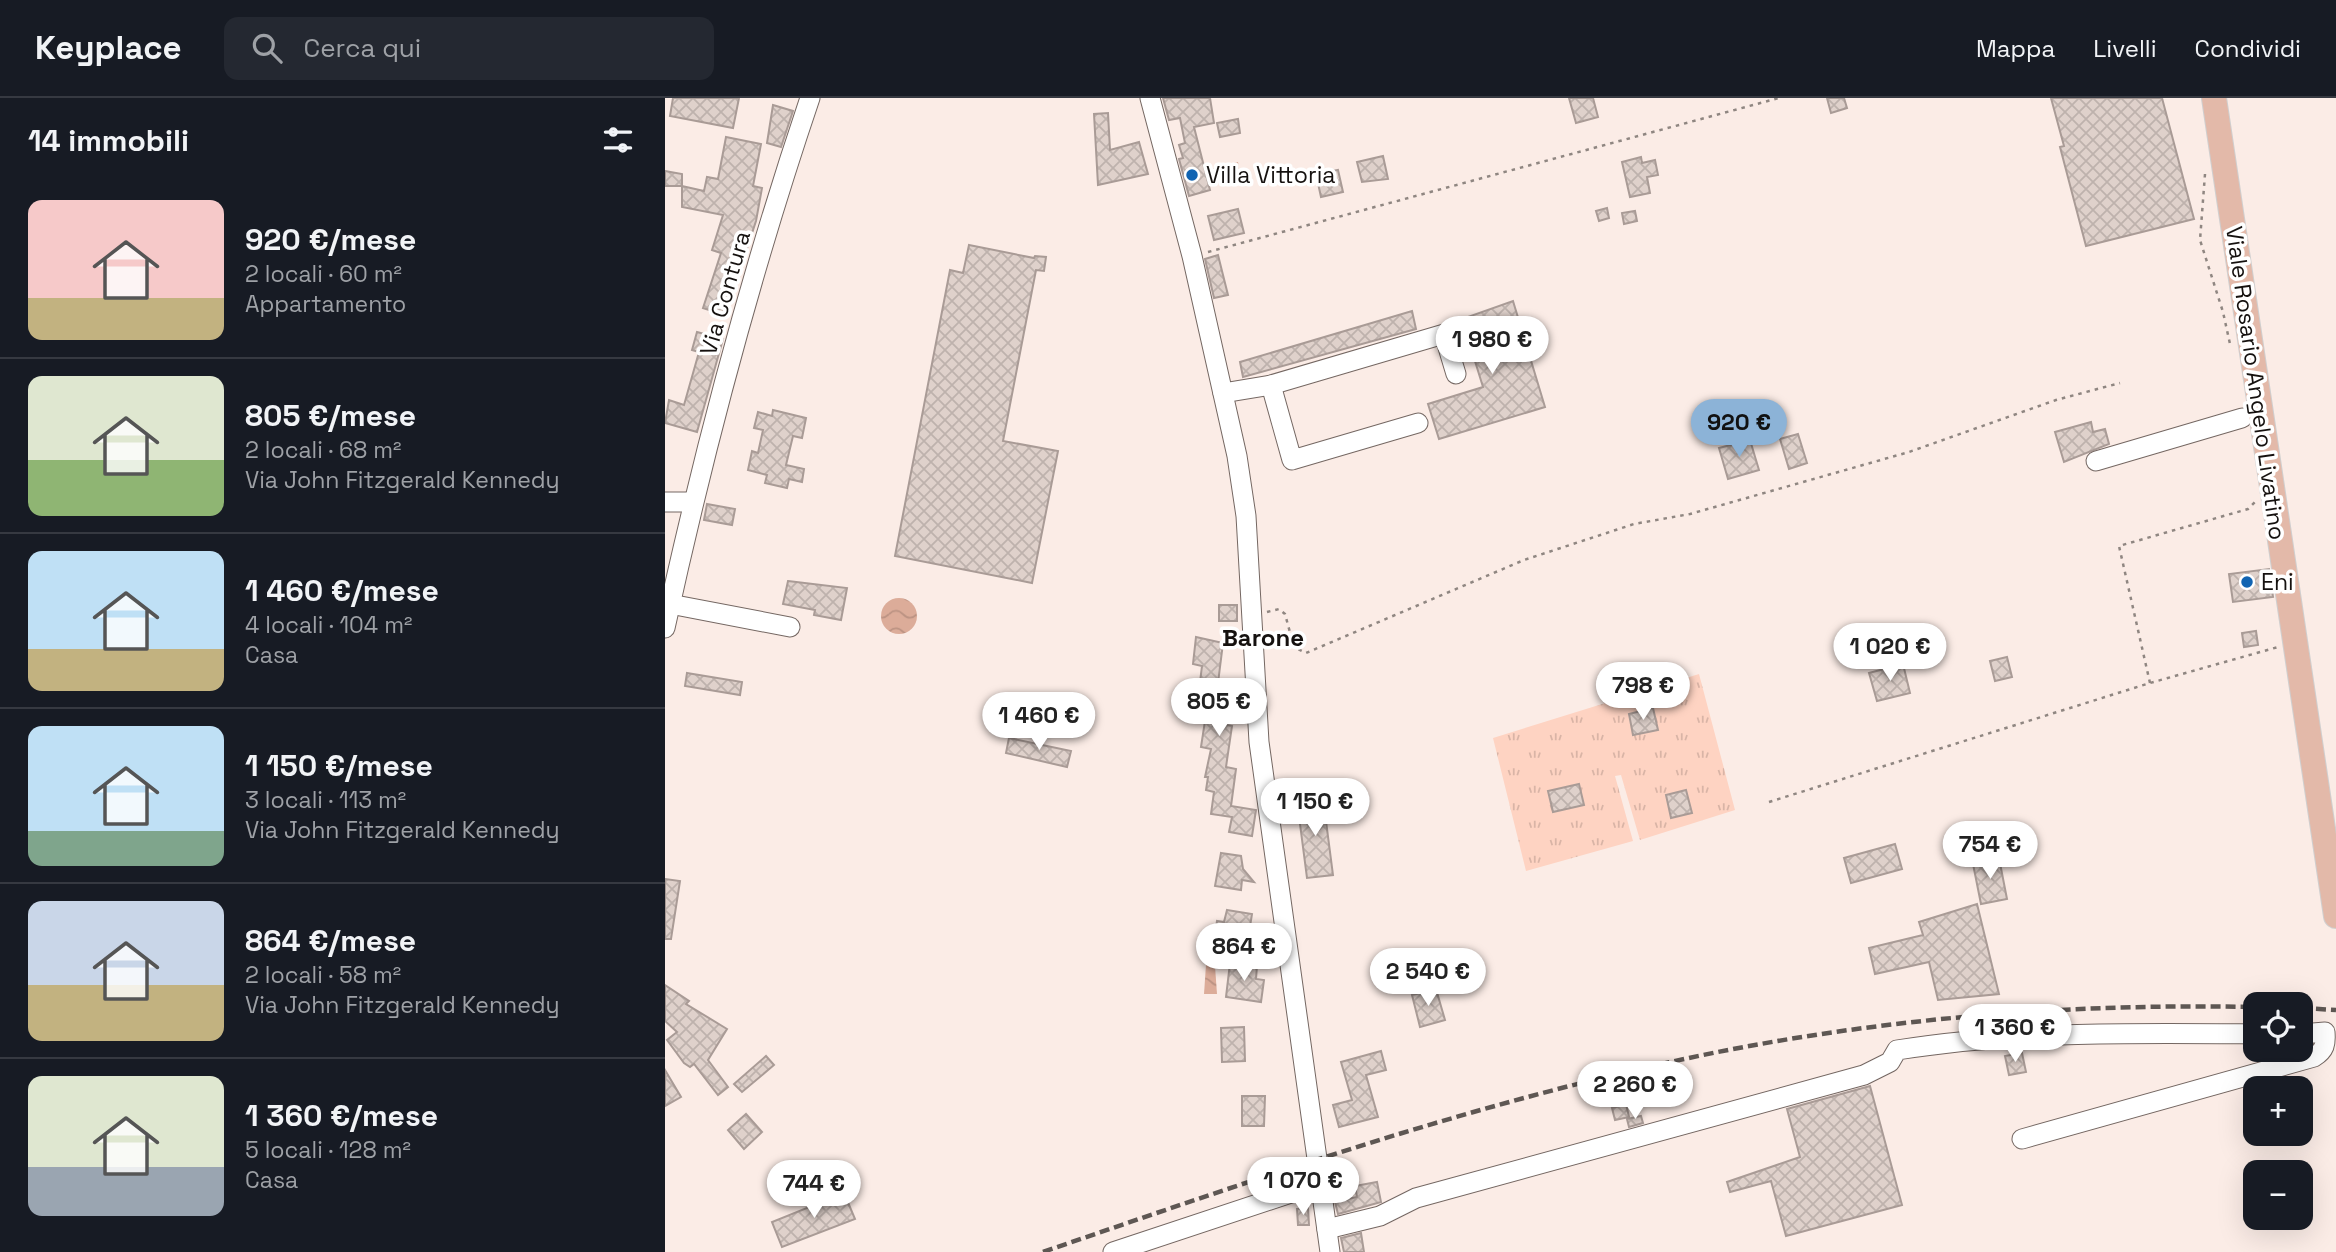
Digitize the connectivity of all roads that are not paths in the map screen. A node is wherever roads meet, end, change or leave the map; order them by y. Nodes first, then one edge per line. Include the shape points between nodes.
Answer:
1 (810, 98) edge
2 (1150, 98) edge
3 (2214, 98) edge
4 (2230, 98) edge
5 (1456, 374) dead end
6 (1271, 385) junction
7 (1223, 393) junction
8 (2242, 418) dead end
9 (1417, 423) dead end
10 (2096, 461) dead end
11 (665, 502) edge
12 (693, 502) junction
13 (670, 604) junction
14 (790, 627) dead end
15 (665, 628) edge
16 (2336, 810) edge
17 (2336, 916) edge
18 (2313, 1033) edge
19 (2243, 1034) edge
20 (2313, 1057) edge
21 (2296, 1062) edge
22 (2022, 1139) dead end
23 (1321, 1183) junction
24 (1327, 1228) junction
25 (1113, 1252) edge
26 (1330, 1252) edge

1 - 12 street, Via Contura via 781,183
2 - 7 street
3 - 17 main road, Viale Rosario Angelo Livatino
4 - 16 main road, Viale Rosario Angelo Livatino
5 - 6 street via 1444,334
6 - 7 street
6 - 9 street via 1292,460
7 - 23 street via 1246,516 1262,768
8 - 10 street
11 - 12 street
12 - 13 street, Via Contura
13 - 14 street
13 - 15 street, Via Contura
18 - 20 street via 2325,1032 2326,1044
19 - 24 street via 2012,1037 1897,1050 1890,1062 1864,1075 1416,1198 1380,1216
21 - 22 street
23 - 24 street
23 - 25 street
24 - 26 street

